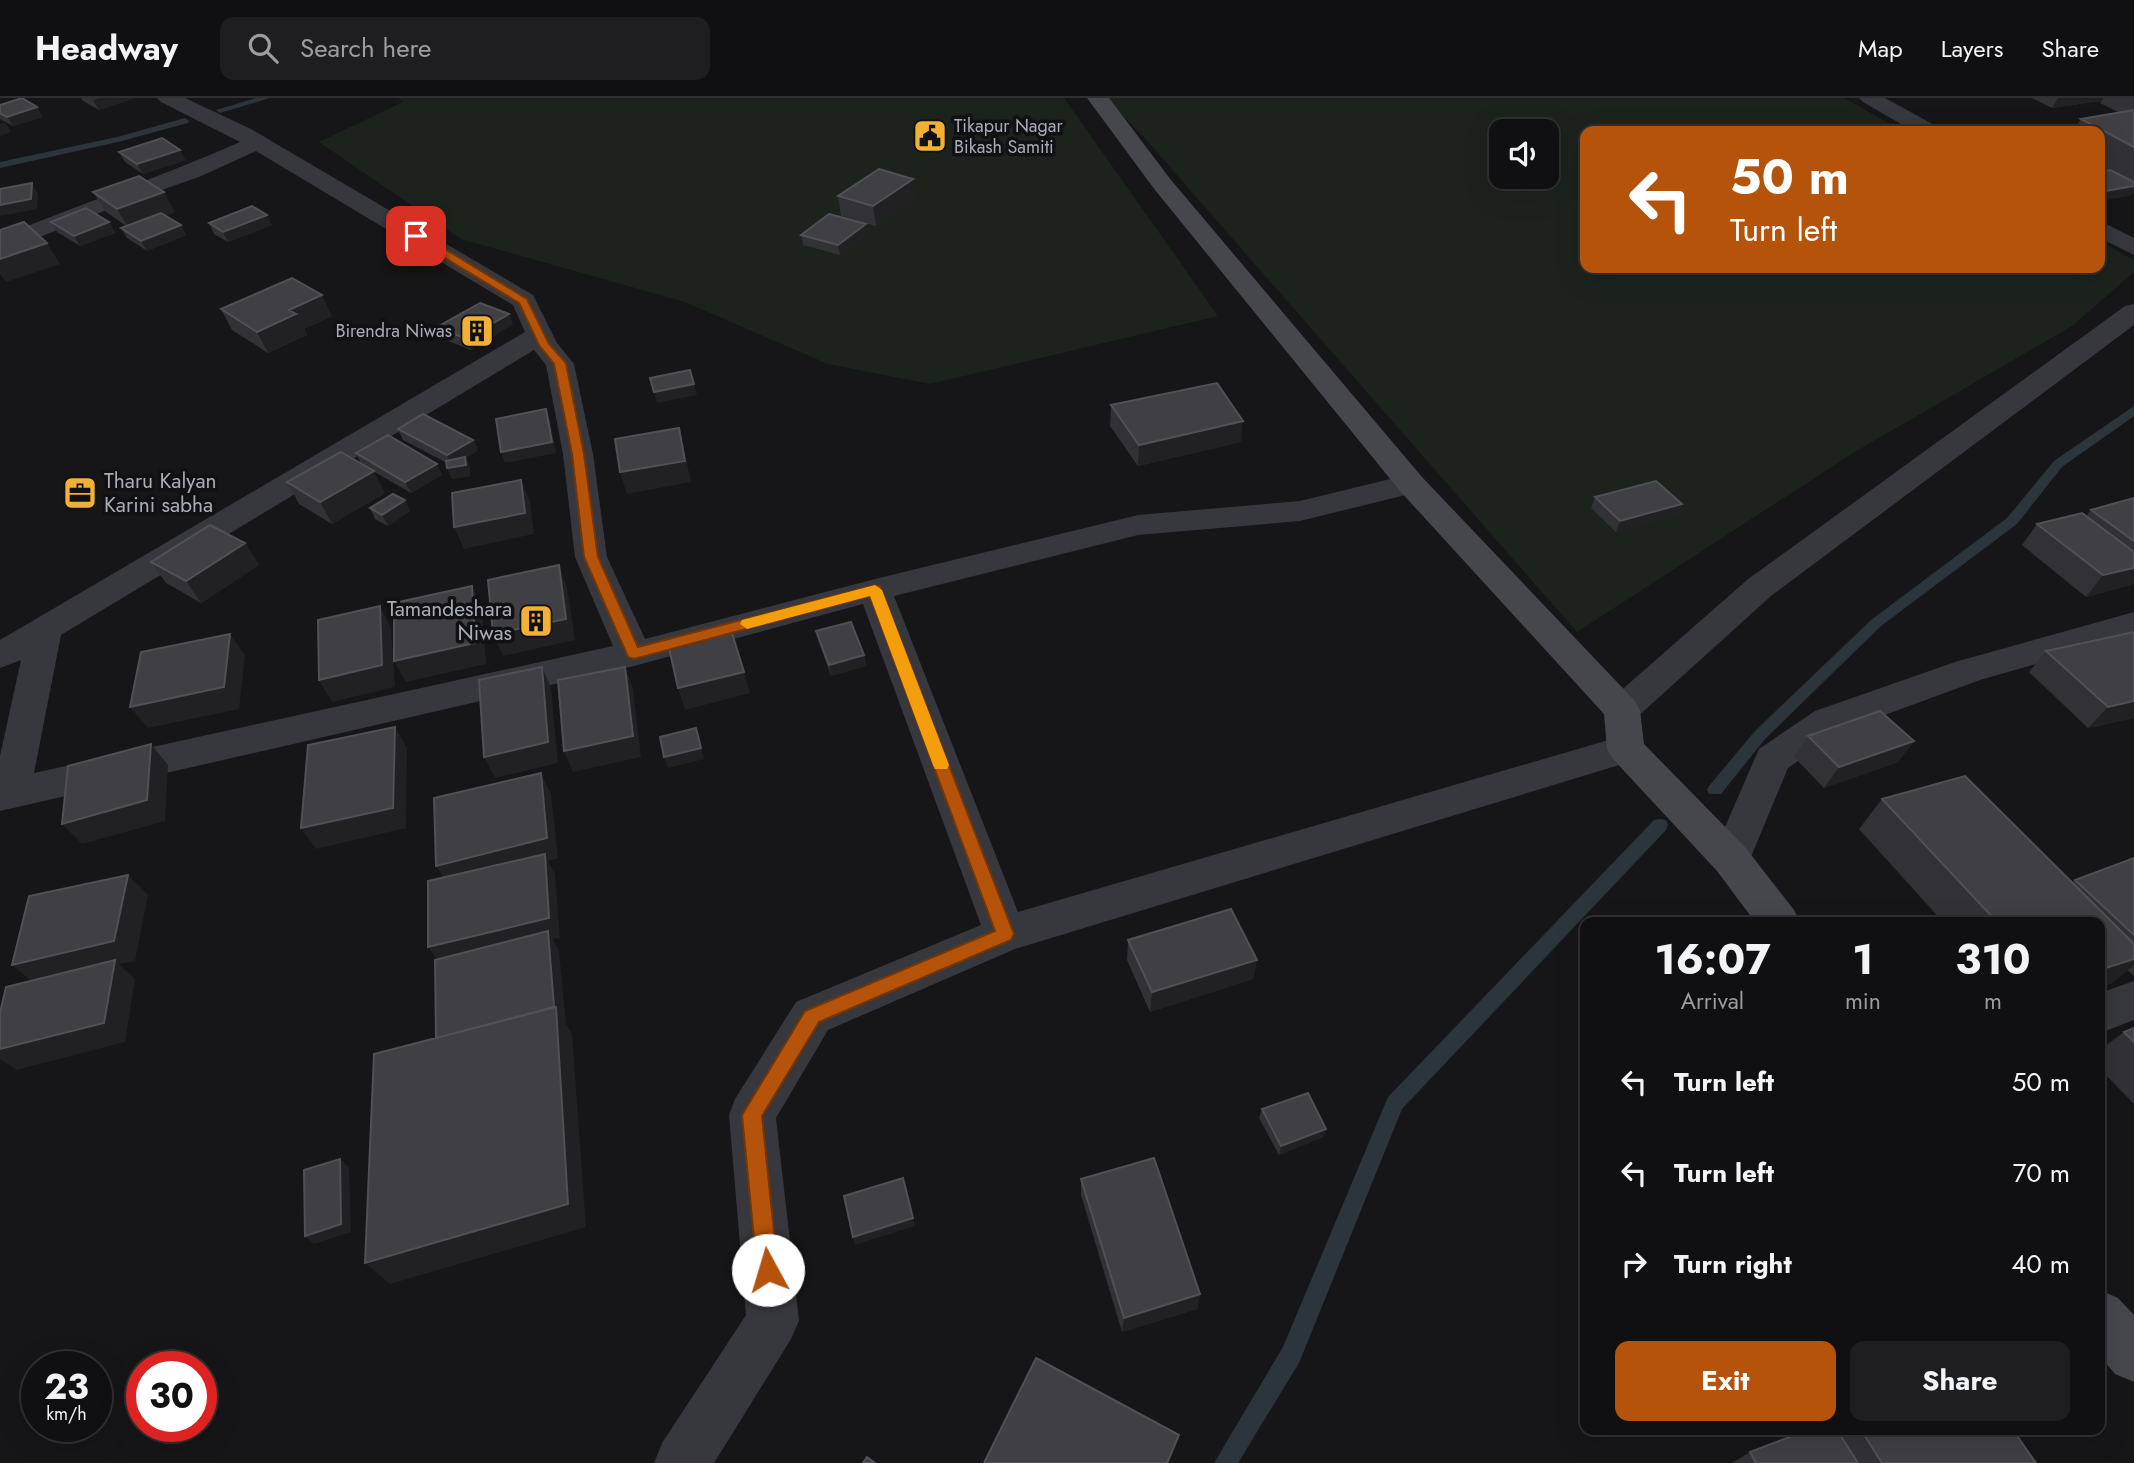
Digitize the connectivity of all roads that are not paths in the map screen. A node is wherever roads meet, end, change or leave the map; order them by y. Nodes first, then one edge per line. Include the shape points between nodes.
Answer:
1 (168, 98) edge
2 (1098, 98) edge
3 (1870, 98) edge
4 (1919, 126) edge
5 (255, 144) junction
6 (109, 201) junction
7 (0, 220) edge
8 (2105, 231) edge
9 (0, 246) edge
10 (2134, 248) edge
11 (2134, 312) edge
12 (539, 335) junction
13 (1410, 484) junction
14 (875, 590) junction
15 (2134, 624) edge
16 (45, 630) junction
17 (634, 654) junction
18 (0, 656) edge
19 (1624, 729) junction
20 (6, 795) edge
21 (1731, 859) junction
22 (1775, 917) edge
23 (1005, 934) junction
24 (2134, 1000) edge
25 (2105, 1011) edge
26 (2105, 1322) edge
27 (2134, 1355) edge
28 (682, 1463) edge

1 - 5 street
2 - 13 street via 1163,185
3 - 4 street
5 - 6 street
5 - 12 street via 524,301
6 - 7 street
6 - 9 street
8 - 10 street
11 - 19 street via 1759,588
12 - 16 street
12 - 17 street via 560,363 591,557
13 - 14 street via 1300,511 1138,525
13 - 19 street
14 - 17 street
14 - 23 street
15 - 21 street via 1968,671 1828,721 1772,759
16 - 18 street
16 - 20 street
17 - 20 street
19 - 21 street
19 - 23 street
21 - 22 street
23 - 28 street via 812,1016 752,1115 773,1321
24 - 25 street
26 - 27 street

